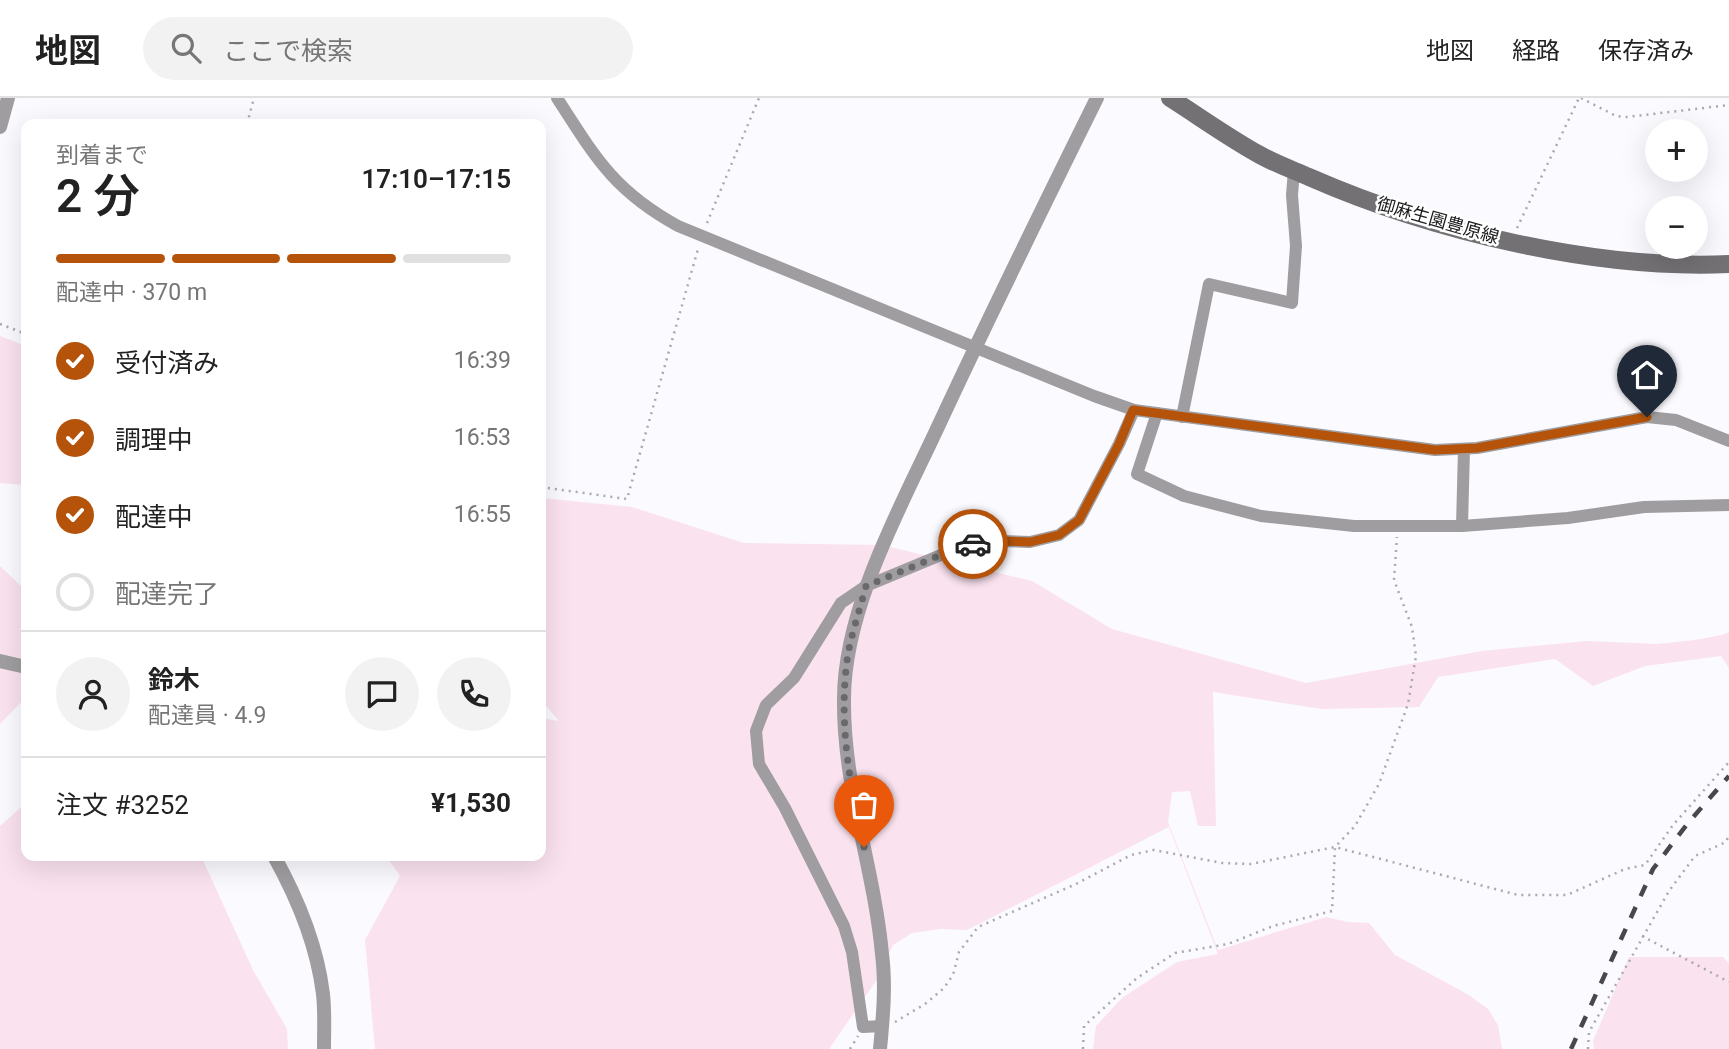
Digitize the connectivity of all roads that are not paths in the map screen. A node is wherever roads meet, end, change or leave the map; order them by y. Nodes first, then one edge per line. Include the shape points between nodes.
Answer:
1 (8, 98) edge
2 (557, 98) edge
3 (1097, 98) edge
4 (1170, 98) edge
5 (0, 127) edge
6 (1294, 170) junction
7 (1729, 264) edge
8 (975, 347) junction
9 (1133, 410) junction
10 (1157, 413) junction
11 (1182, 417) junction
12 (1729, 441) edge
13 (1464, 449) junction
14 (1729, 505) edge
15 (1462, 526) junction
16 (866, 586) junction
17 (0, 661) edge
18 (21, 666) edge
19 (277, 861) edge
20 (882, 1026) junction
21 (324, 1049) edge
22 (880, 1049) edge

1 - 5 street
2 - 8 street via 602,166 660,217
3 - 8 street
4 - 6 main road, 御麻生園豊原線 via 1261,156
6 - 7 main road, 御麻生園豊原線 via 1447,227 1514,242 1592,256
6 - 11 street via 1292,303 1209,284
8 - 9 street
8 - 16 street
9 - 10 street
9 - 16 street via 1079,520 1059,535 1030,542 965,545
10 - 11 street
10 - 15 street via 1137,474 1184,496 1261,516 1354,526
11 - 13 street via 1435,450
12 - 13 street via 1676,421 1647,417
13 - 15 street
14 - 15 street via 1644,507
16 - 20 street via 849,653 845,754 883,955
16 - 20 street via 841,603 794,678 766,705 756,731 759,764 844,926 863,1027
17 - 18 street
19 - 21 street via 315,949 323,995
20 - 22 street

